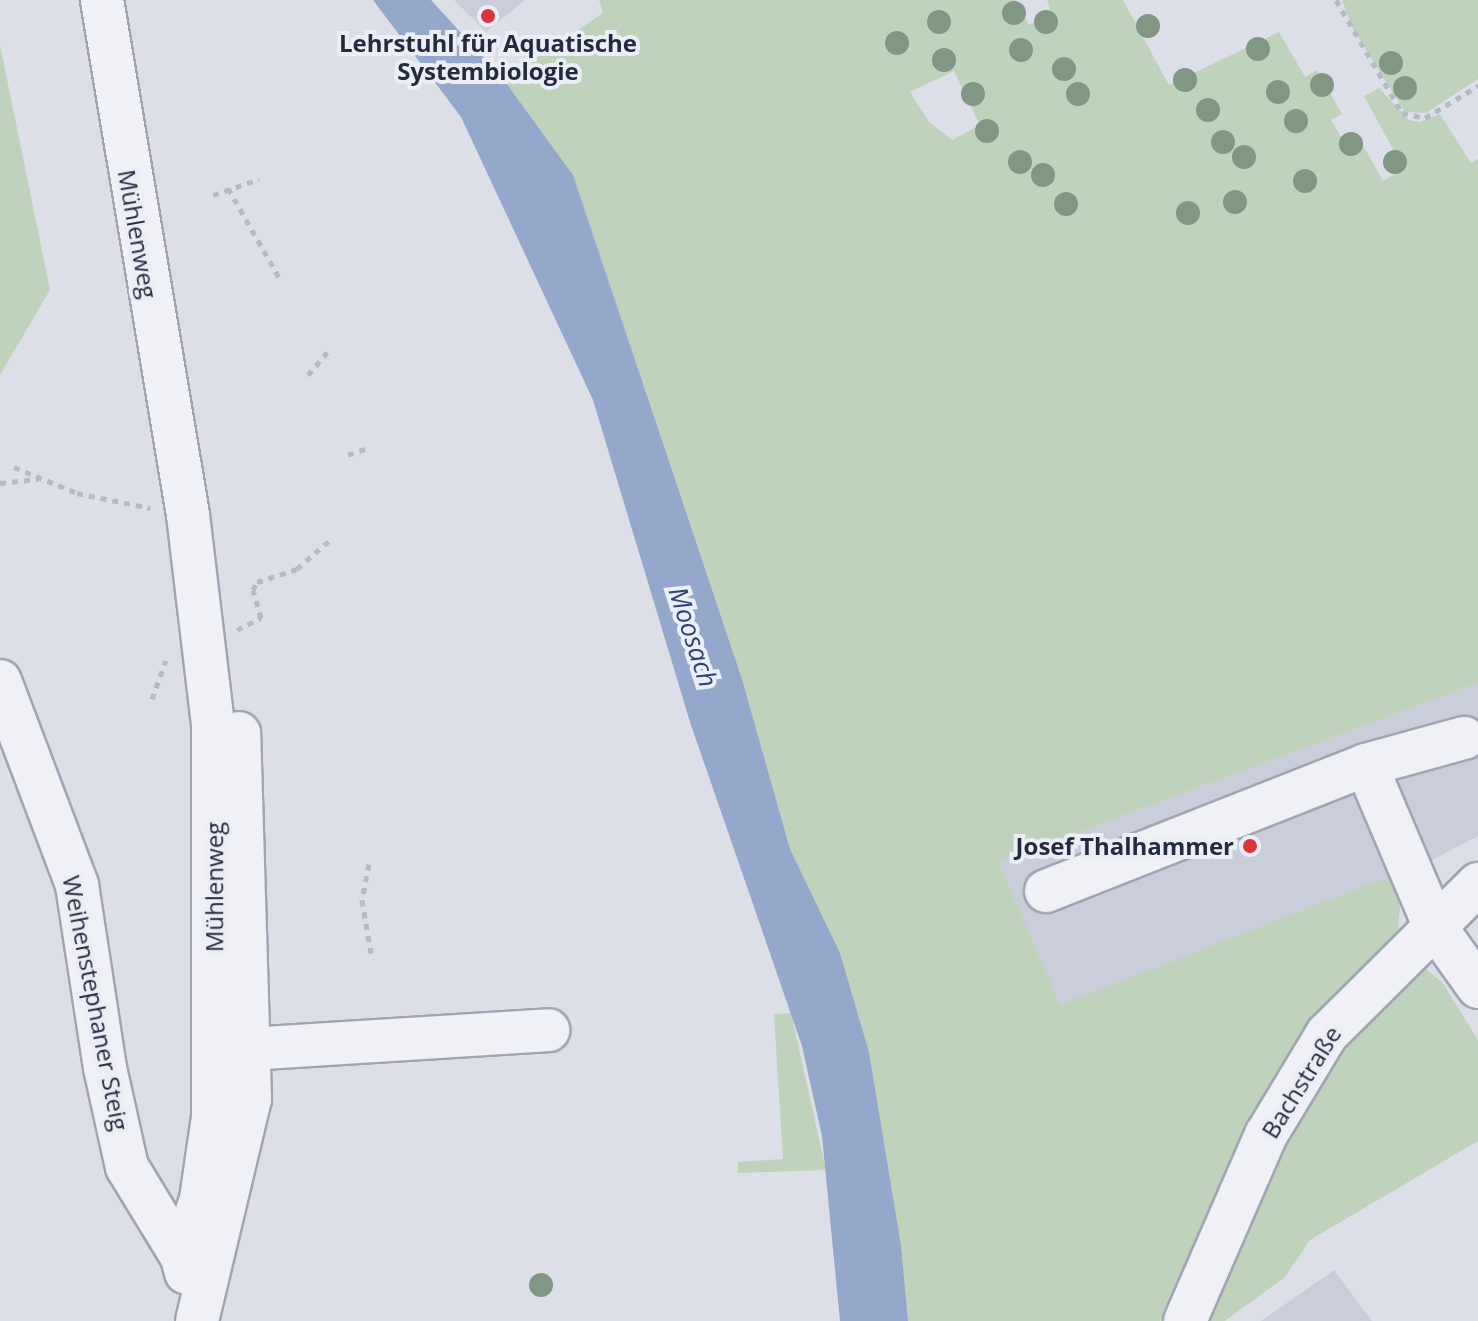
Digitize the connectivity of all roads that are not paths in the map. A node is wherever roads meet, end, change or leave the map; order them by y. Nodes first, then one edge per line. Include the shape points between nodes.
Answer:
1 (102, 0) edge
2 (188, 515) junction
3 (0, 681) edge
4 (1464, 738) dead end
5 (1366, 765) junction
6 (1478, 884) edge
7 (1046, 891) dead end
8 (1434, 925) junction
9 (1478, 987) edge
10 (548, 1030) dead end
11 (249, 1049) junction
12 (182, 1257) junction
13 (197, 1321) edge
14 (1185, 1321) edge

1 - 2 street, Mühlenweg
2 - 11 street, Mühlenweg via 215,569 229,633 242,777
2 - 12 street, Mühlenweg via 213,725 213,1101 201,1199
3 - 12 street, Weihenstephaner Steig via 77,885 105,1068 127,1167
4 - 5 street
5 - 7 street
5 - 8 street
6 - 8 street, Bachstraße
8 - 9 street
8 - 14 street, Bachstraße via 1327,1034 1266,1135
10 - 11 street
11 - 13 street, Mühlenweg via 250,1099
12 - 13 street, Weihenstephaner Steig

